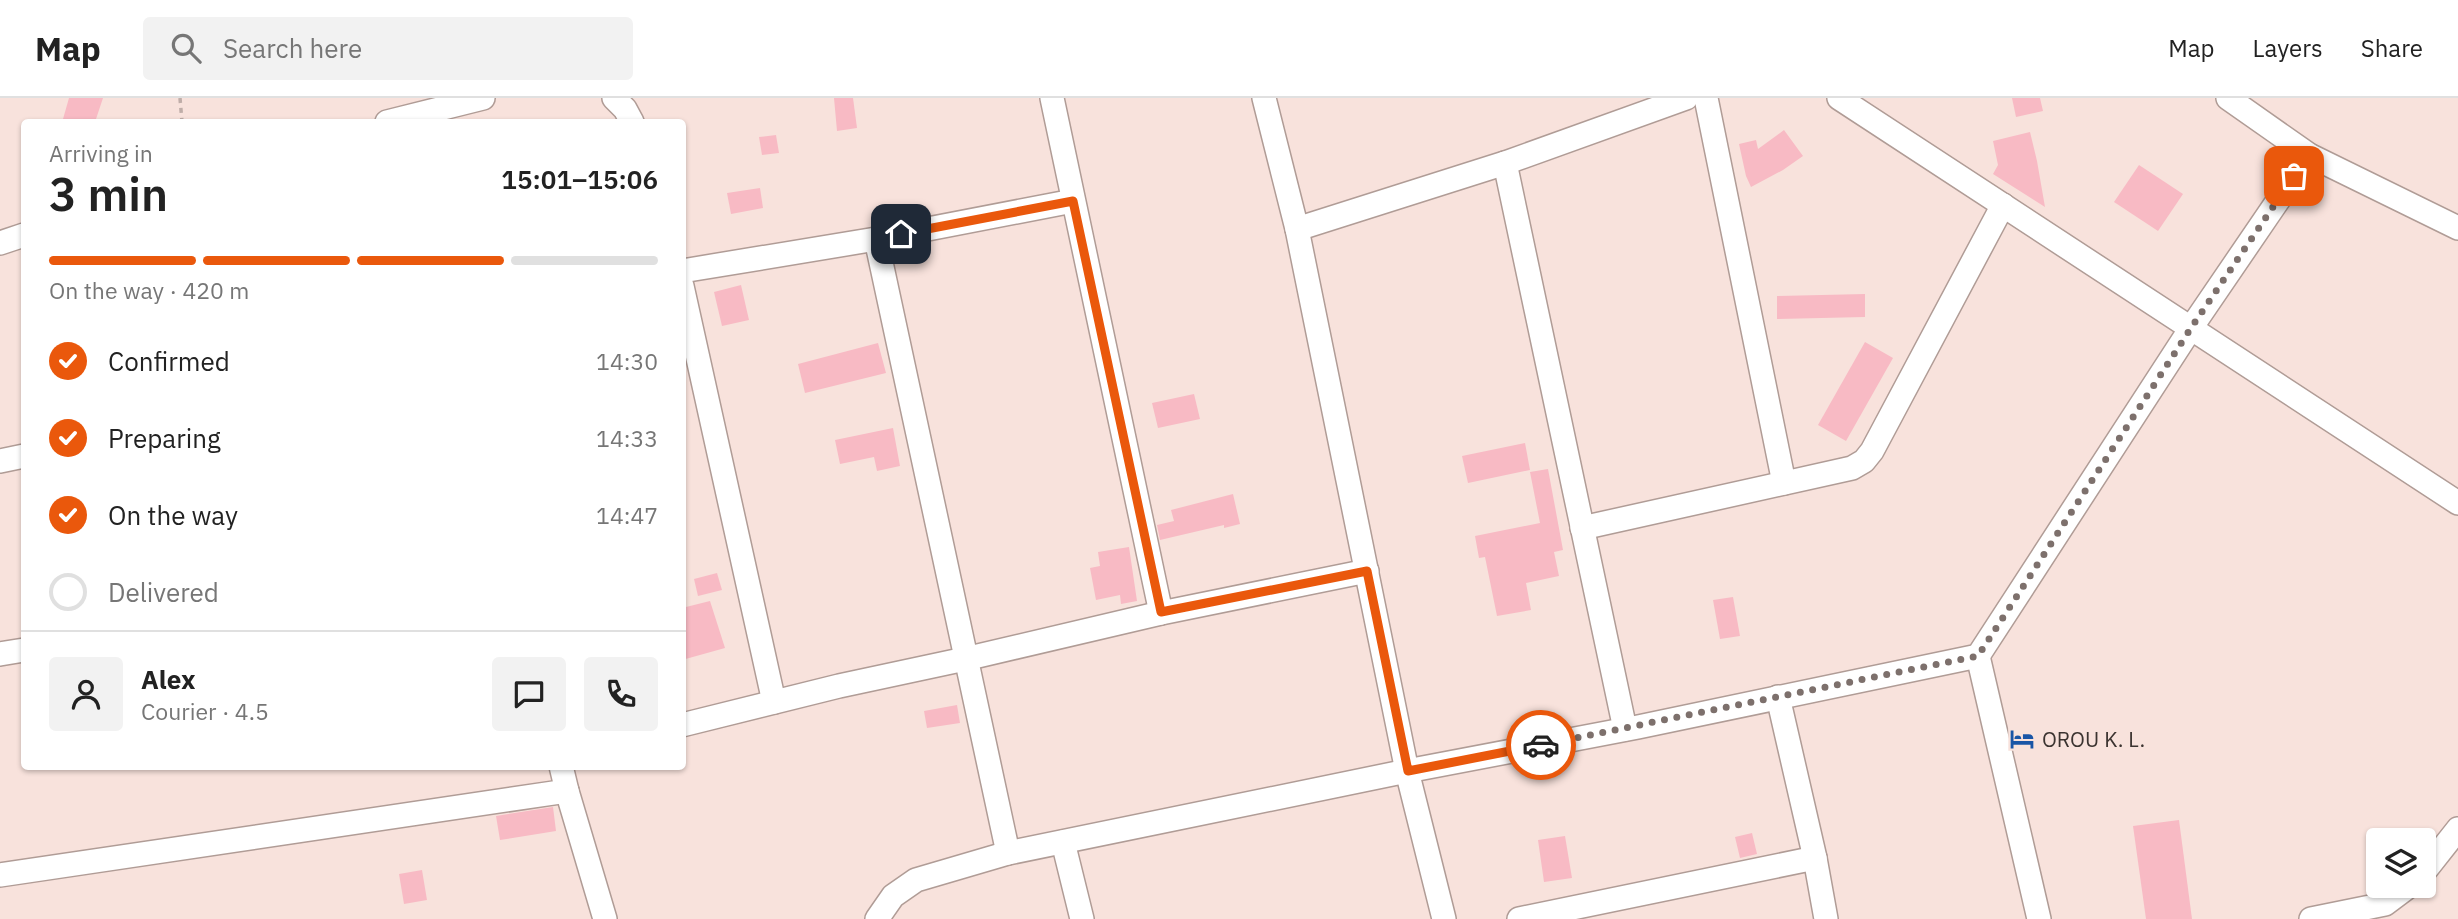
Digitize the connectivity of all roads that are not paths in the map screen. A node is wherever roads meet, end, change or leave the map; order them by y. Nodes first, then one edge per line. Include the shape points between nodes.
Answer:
1 (483, 98) edge
2 (614, 98) edge
3 (1052, 98) edge
4 (1264, 98) edge
5 (1686, 98) edge
6 (1706, 98) edge
7 (1839, 98) edge
8 (2228, 98) edge
9 (424, 111) edge
10 (397, 119) edge
11 (630, 119) edge
12 (2309, 155) junction
13 (1505, 163) junction
14 (1073, 201) junction
15 (2003, 205) junction
16 (2458, 228) edge
17 (1297, 229) junction
18 (21, 236) edge
19 (876, 239) junction
20 (0, 243) edge
21 (686, 270) edge
22 (686, 304) edge
23 (2191, 328) junction
24 (21, 457) edge
25 (0, 461) edge
26 (1784, 484) junction
27 (2458, 503) edge
28 (1582, 528) junction
29 (1367, 571) junction
30 (1161, 612) junction
31 (21, 650) edge
32 (0, 654) edge
33 (1978, 656) junction
34 (965, 659) junction
35 (1779, 697) junction
36 (774, 702) junction
37 (686, 724) edge
38 (1625, 729) junction
39 (562, 770) edge
40 (1408, 771) junction
41 (566, 791) junction
42 (2458, 829) edge
43 (1063, 842) junction
44 (1008, 853) junction
45 (2436, 857) edge
46 (1815, 858) junction
47 (0, 875) edge
48 (2393, 898) edge
49 (2380, 912) edge
50 (605, 919) edge
51 (877, 919) edge
52 (1082, 919) edge
53 (1444, 919) edge
54 (1519, 919) edge
55 (1826, 919) edge
56 (2039, 919) edge
57 (2311, 919) edge

1 - 9 street
2 - 11 street
3 - 14 street
4 - 17 street
5 - 13 street
6 - 26 street
7 - 15 street
8 - 12 street
9 - 10 street
12 - 16 street
12 - 23 street
13 - 17 street
13 - 28 street
14 - 19 street
14 - 30 street
15 - 23 street
15 - 26 street via 1872,451 1852,468
17 - 29 street
18 - 20 street
19 - 21 street
19 - 34 street
22 - 36 street
23 - 27 street
23 - 33 street
24 - 25 street
26 - 28 street
28 - 38 street
29 - 30 street
29 - 40 street
30 - 34 street
31 - 32 street
33 - 35 street
33 - 56 street
34 - 36 street
34 - 44 street
35 - 38 street
35 - 46 street
36 - 37 street
38 - 40 street
39 - 41 street
40 - 43 street
40 - 53 street
41 - 47 street
41 - 50 street
42 - 45 street
43 - 44 street
43 - 52 street
44 - 51 street via 916,880 893,896
46 - 54 street
46 - 55 street
48 - 49 street
49 - 57 street

